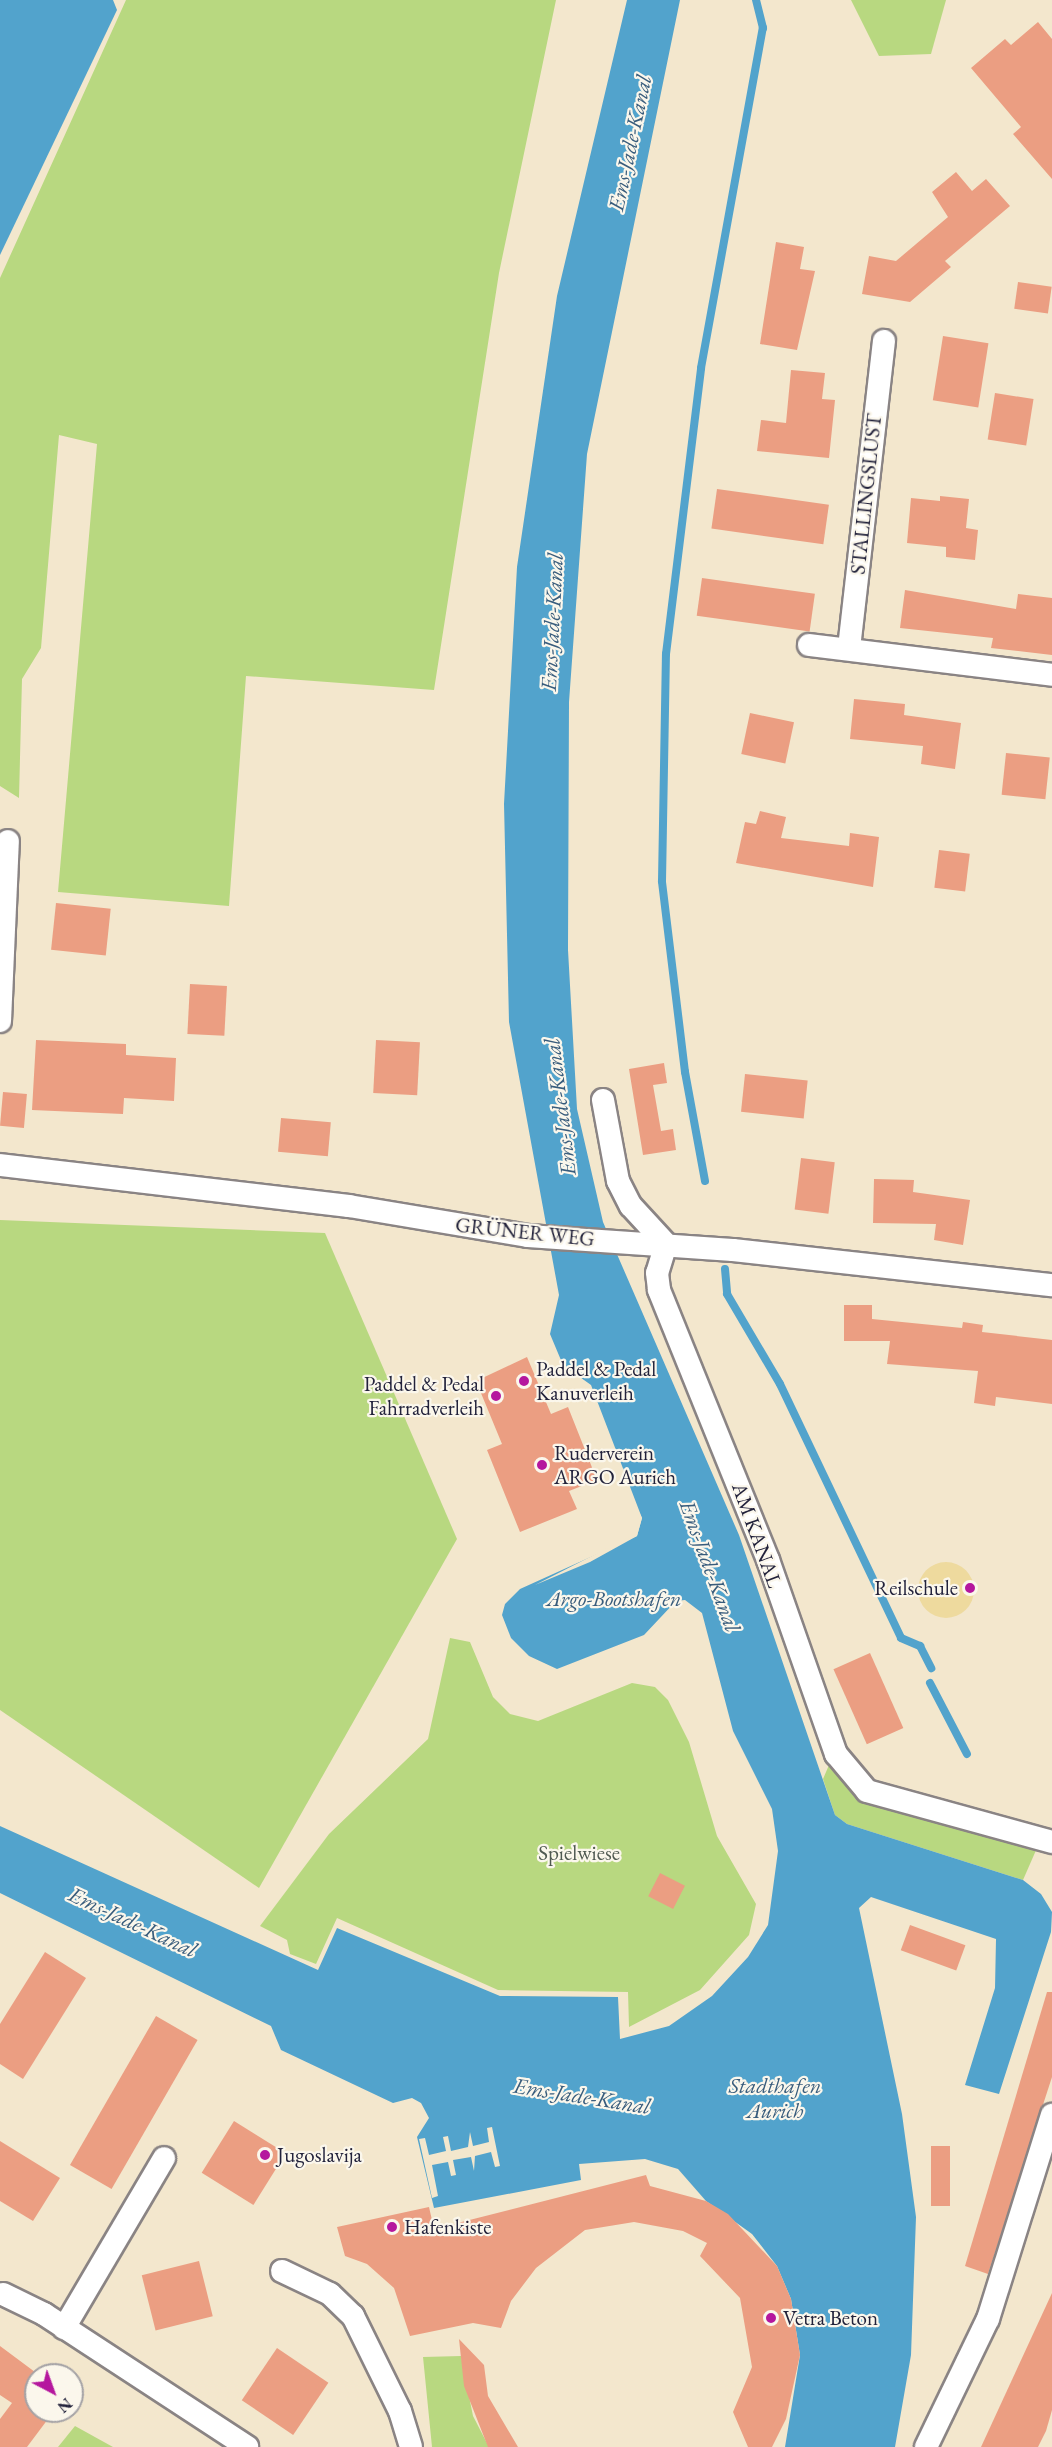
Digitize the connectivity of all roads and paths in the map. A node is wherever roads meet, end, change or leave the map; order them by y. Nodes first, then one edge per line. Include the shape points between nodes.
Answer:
1 (884, 341) dead end
2 (809, 645) dead end
3 (849, 648) junction
4 (1052, 675) edge
5 (8, 841) dead end
6 (0, 1021) edge
7 (603, 1100) dead end
8 (0, 1165) edge
9 (666, 1244) junction
10 (1052, 1285) edge
11 (1052, 1842) edge
12 (1052, 2115) edge
13 (164, 2158) dead end
14 (282, 2271) dead end
15 (3, 2294) dead end
16 (64, 2328) junction
17 (247, 2447) edge
18 (411, 2447) edge
19 (927, 2447) edge

1 - 3 street, STALLINGSLUST
2 - 3 street
3 - 4 street
5 - 6 street
7 - 9 street via 618,1181 631,1206
8 - 9 street, GRÜNER WEG via 349,1206 528,1236
9 - 10 street, GRÜNER WEG
9 - 11 street, AM KANAL via 657,1273 659,1290 747,1506 836,1754 867,1791
12 - 19 street via 988,2319
13 - 16 street
14 - 18 street via 330,2294 353,2316 400,2411
15 - 16 street
16 - 17 street

